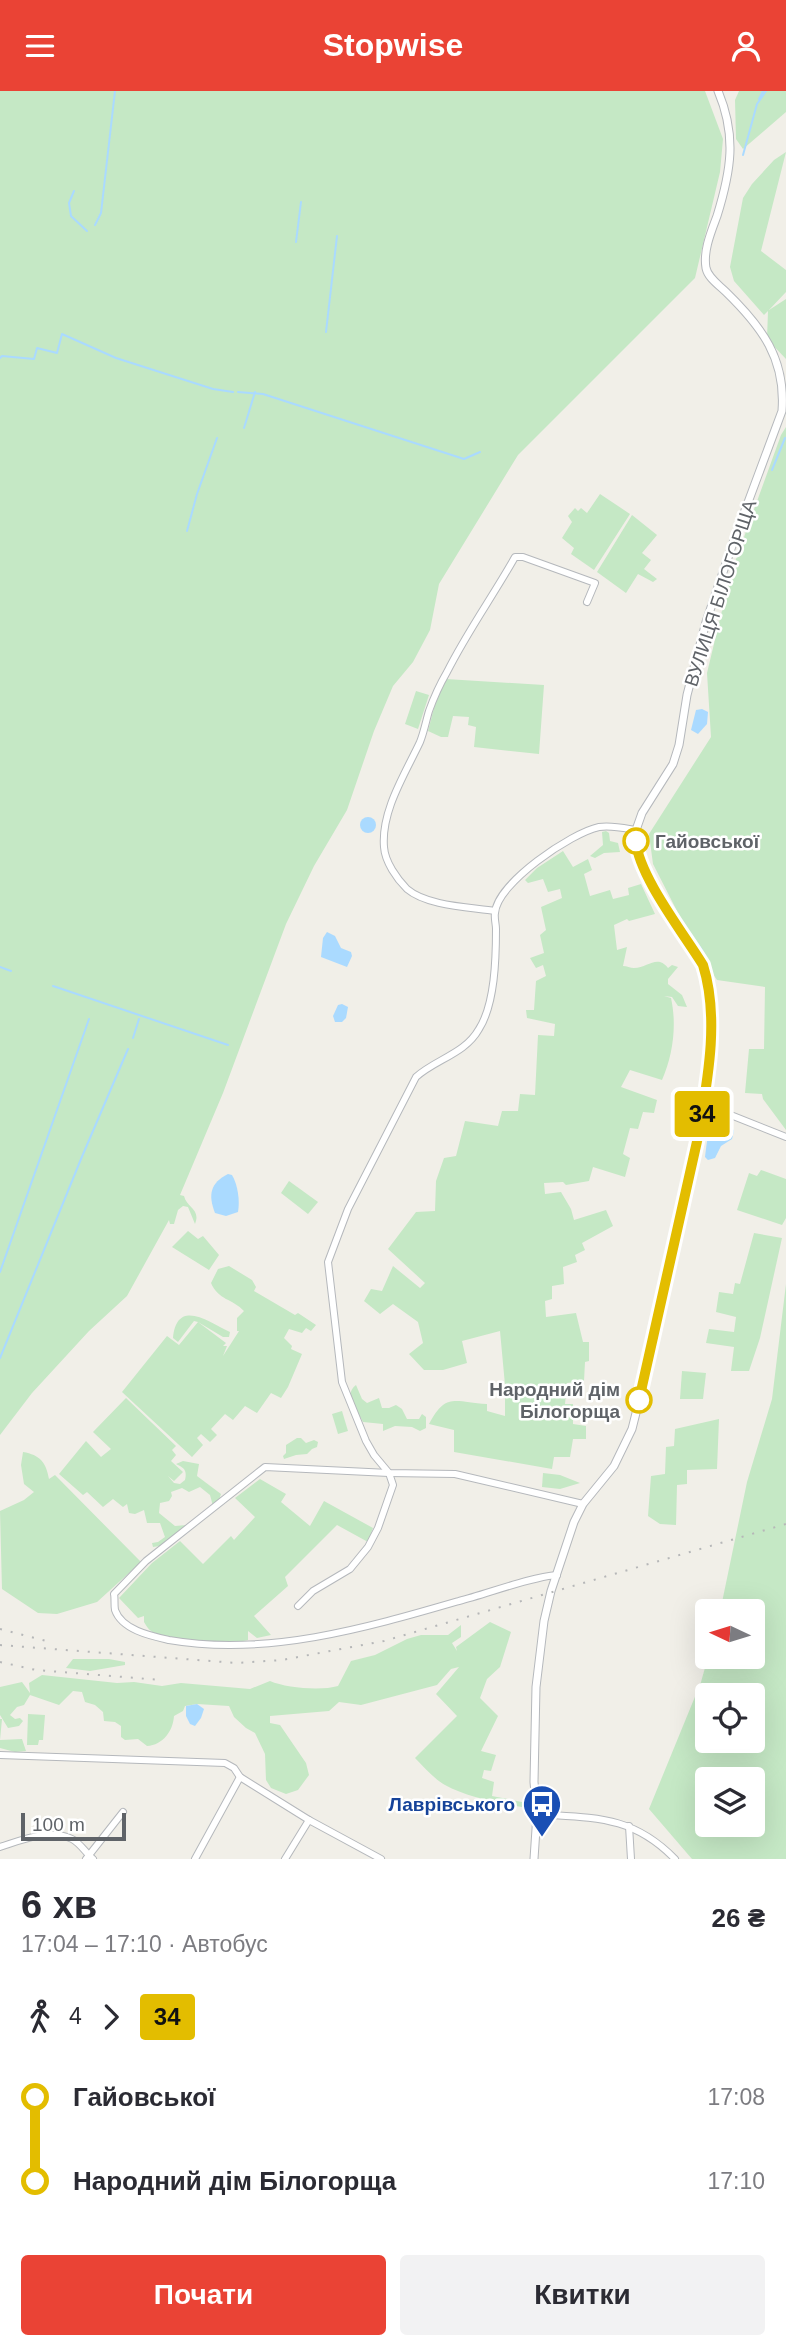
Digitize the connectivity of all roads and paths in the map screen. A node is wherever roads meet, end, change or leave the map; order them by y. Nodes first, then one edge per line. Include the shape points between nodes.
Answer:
1 (718, 91) edge
2 (587, 601) dead end
3 (636, 830) junction
4 (495, 911) junction
5 (704, 1104) junction
6 (786, 1137) edge
7 (389, 1473) junction
8 (583, 1504) junction
9 (557, 1575) junction
10 (298, 1606) dead end
11 (0, 1755) edge
12 (240, 1777) junction
13 (123, 1812) dead end
14 (537, 1815) junction
15 (309, 1820) junction
16 (629, 1826) junction
17 (0, 1847) edge
18 (370, 1857) edge
19 (90, 1858) edge
20 (195, 1859) edge
21 (285, 1859) edge
22 (381, 1859) edge
23 (534, 1859) edge
24 (631, 1859) edge
25 (675, 1859) edge

1 - 3 street, ВУЛИЦЯ БІЛОГОРЩА via 731,132 730,151 705,265 780,359 785,394 706,622 673,764
2 - 4 street via 595,583 515,557 447,671 388,818 384,846 389,863 415,895
3 - 4 street via 598,827 577,835 522,873
3 - 5 street via 636,852 646,876 708,979
4 - 7 street via 494,970 479,1030 461,1050 416,1077 348,1209 328,1262 342,1381 366,1441
5 - 6 street
5 - 8 street via 632,1429 614,1466
7 - 8 street via 455,1474
7 - 9 street via 265,1467 146,1562 114,1594 115,1610 142,1633 194,1644 229,1645 370,1626
7 - 10 street via 393,1485 368,1547 350,1569 313,1591
8 - 9 street
9 - 14 street via 544,1621 536,1687
11 - 12 street via 225,1763
12 - 15 street
12 - 20 street
13 - 19 street
14 - 16 street
14 - 23 street
15 - 18 street
15 - 21 street
16 - 24 street
16 - 25 street via 655,1840
17 - 19 street via 33,1836 60,1837 75,1840
18 - 22 street

